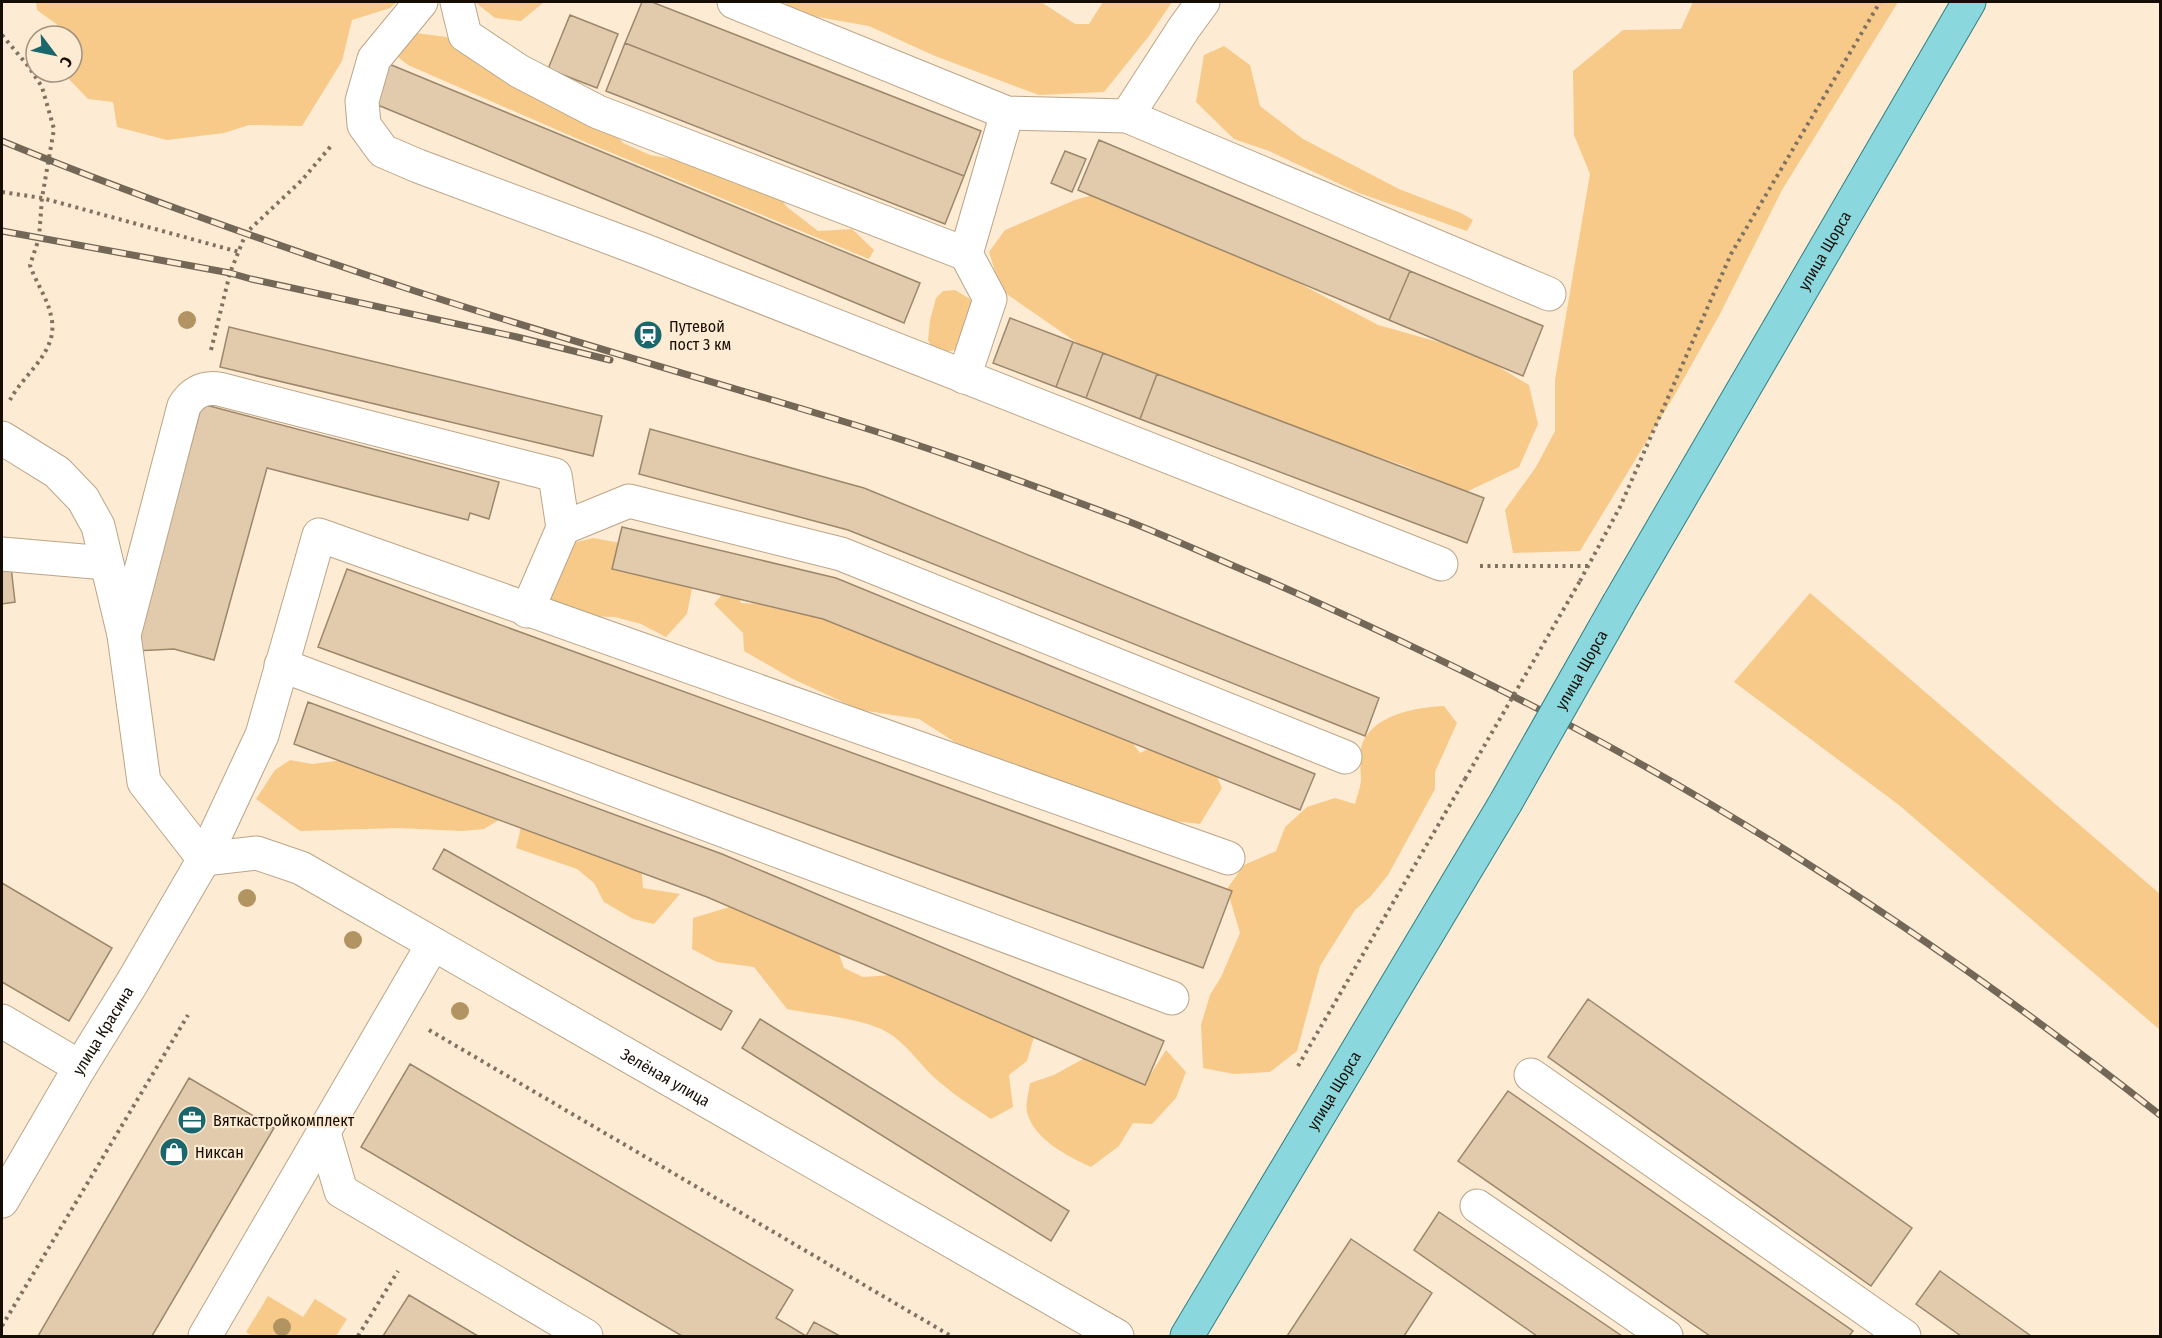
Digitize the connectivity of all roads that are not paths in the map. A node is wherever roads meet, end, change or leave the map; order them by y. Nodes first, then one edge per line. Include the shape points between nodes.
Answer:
1 (421, 2) edge
2 (457, 2) edge
3 (734, 2) edge
4 (1203, 2) edge
5 (1969, 2) edge
6 (1007, 113) junction
7 (1127, 116) junction
8 (966, 254) junction
9 (1549, 294) dead end
10 (964, 377) junction
11 (3, 438) edge
12 (563, 528) junction
13 (2, 554) edge
14 (106, 562) junction
15 (1442, 564) dead end
16 (527, 611) junction
17 (124, 635) junction
18 (281, 665) junction
19 (1345, 757) dead end
20 (1228, 858) dead end
21 (204, 859) junction
22 (433, 944) junction
23 (1172, 998) dead end
24 (2, 1020) edge
25 (80, 1067) junction
26 (1531, 1075) dead end
27 (324, 1132) junction
28 (2, 1201) edge
29 (1477, 1206) dead end
30 (205, 1336) edge
31 (586, 1336) edge
32 (1117, 1336) edge
33 (1187, 1336) edge
34 (1666, 1336) edge
35 (1904, 1336) edge

1 - 10 street via 374,59 362,101 364,125 383,151
2 - 8 street via 465,35 519,71 598,112
3 - 6 street
4 - 7 street
5 - 33 main road, улица Щорса, bridge via 1506,802
6 - 7 street
6 - 8 street
7 - 9 street
8 - 10 street via 990,299
10 - 15 street
11 - 14 street via 57,472 83,499 98,526
12 - 16 street
12 - 17 street via 555,475 219,388 201,390 190,396 184,406
12 - 19 street via 629,501 841,554
13 - 14 street
14 - 17 street
16 - 18 street, улица Красина via 319,536
16 - 20 street
17 - 21 street via 144,782
18 - 21 street, улица Красина via 261,735
18 - 23 street
21 - 22 street, Зелёная улица via 257,853 301,868
21 - 25 street, улица Красина
22 - 27 street
22 - 32 street, Зелёная улица
24 - 25 street
25 - 28 street, улица Красина
26 - 35 street
27 - 30 street
27 - 31 street via 341,1191
29 - 34 street

